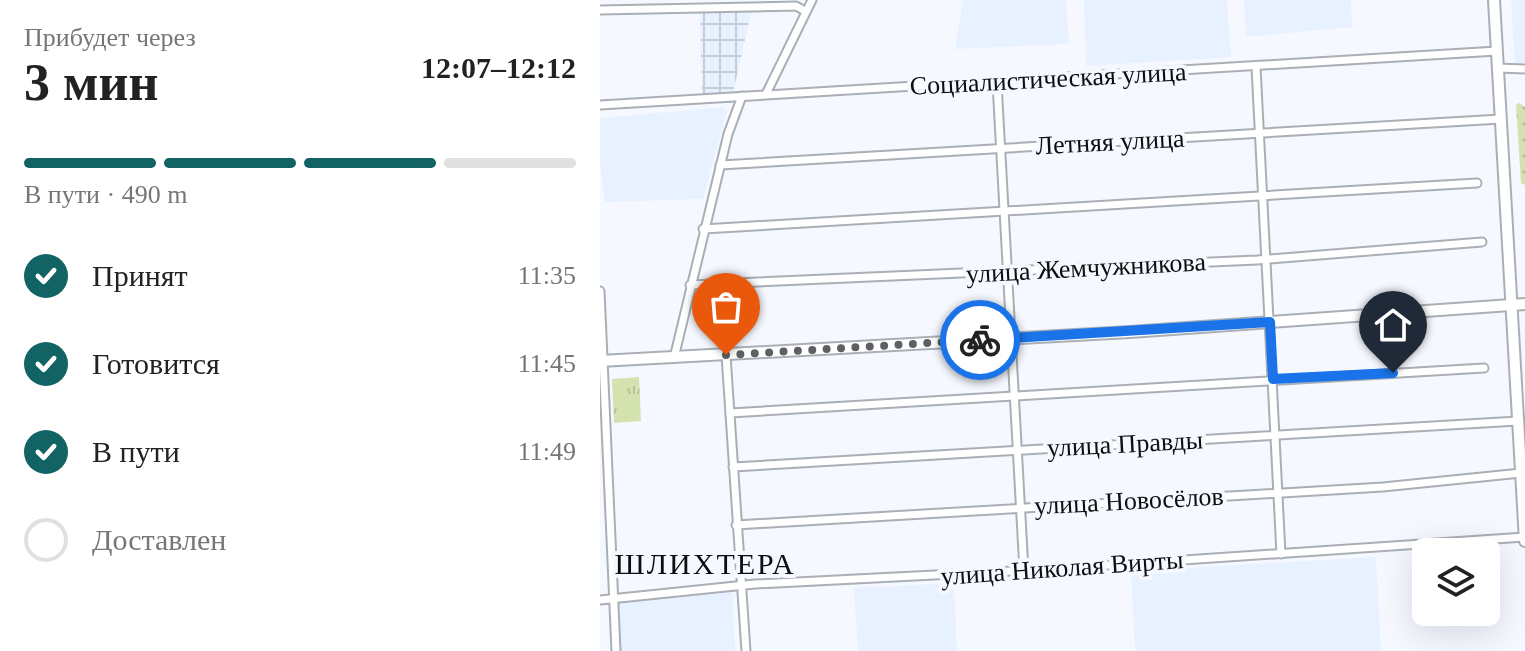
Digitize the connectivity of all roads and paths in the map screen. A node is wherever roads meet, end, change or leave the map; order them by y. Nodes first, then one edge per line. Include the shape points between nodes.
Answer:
1 (812, 0) edge
2 (1494, 0) edge
3 (600, 10) edge
4 (805, 11) junction
5 (1497, 51) junction
6 (1256, 67) junction
7 (1498, 68) junction
8 (1525, 69) edge
9 (997, 83) junction
10 (766, 94) junction
11 (742, 96) junction
12 (600, 105) edge
13 (1501, 119) junction
14 (1259, 133) junction
15 (1001, 148) junction
16 (720, 165) junction
17 (1477, 183) dead end
18 (1263, 197) junction
19 (1004, 212) junction
20 (703, 229) junction
21 (1482, 242) dead end
22 (1266, 260) junction
23 (1008, 271) junction
24 (690, 285) junction
25 (600, 293) edge
26 (1525, 304) edge
27 (1511, 305) junction
28 (1270, 322) junction
29 (1011, 339) junction
30 (726, 355) junction
31 (674, 358) junction
32 (602, 361) edge
33 (1484, 368) dead end
34 (1273, 379) junction
35 (1014, 397) junction
36 (730, 413) junction
37 (603, 421) edge
38 (1518, 421) junction
39 (1275, 433) junction
40 (1017, 449) junction
41 (733, 467) junction
42 (1521, 473) junction
43 (604, 478) edge
44 (1278, 492) junction
45 (1021, 507) junction
46 (736, 525) junction
47 (604, 532) edge
48 (1525, 539) edge
49 (1281, 554) junction
50 (1024, 571) junction
51 (741, 586) junction
52 (614, 598) junction
53 (600, 600) edge
54 (616, 651) edge
55 (746, 651) edge

1 - 4 street
2 - 5 main road
3 - 4 street via 796,6
4 - 10 street
5 - 6 street, Социалистическая улица
5 - 7 main road
6 - 9 street, Социалистическая улица
6 - 14 street
7 - 8 street
7 - 13 main road
9 - 10 street, Социалистическая улица
9 - 15 street
10 - 11 street, Социалистическая улица
11 - 12 street, Социалистическая улица
11 - 16 street
13 - 14 street, Летняя улица
13 - 27 main road
14 - 15 street, Летняя улица
14 - 18 street
15 - 16 street, Летняя улица
15 - 19 street
16 - 20 street
17 - 18 street
18 - 19 street
18 - 22 street
19 - 20 street
19 - 23 street
20 - 24 street
21 - 22 street, улица Жемчужникова
22 - 23 street, улица Жемчужникова
22 - 28 street
23 - 24 street, улица Жемчужникова
23 - 29 street
24 - 31 street
25 - 32 street
26 - 27 main road
27 - 28 main road
27 - 38 main road
28 - 29 main road
28 - 34 street
29 - 30 main road
29 - 35 street
30 - 31 main road
30 - 36 street
31 - 32 main road
32 - 37 street
33 - 34 street
34 - 35 street
34 - 39 street
35 - 36 street
35 - 40 street
36 - 41 street
37 - 43 street
38 - 39 street, улица Правды
38 - 42 main road
39 - 40 street, улица Правды
39 - 44 street
40 - 41 street, улица Правды
40 - 45 street
41 - 46 street
42 - 44 street, улица Новосёлов
42 - 48 main road
43 - 47 street
44 - 45 street, улица Новосёлов
44 - 49 street
45 - 46 street, улица Новосёлов
45 - 50 street
46 - 51 street
47 - 52 street
48 - 49 street, улица Николая Вирты
49 - 50 street, улица Николая Вирты
50 - 51 street, улица Николая Вирты
51 - 52 street, улица Николая Вирты
51 - 55 street
52 - 53 street, улица Николая Вирты
52 - 54 street

